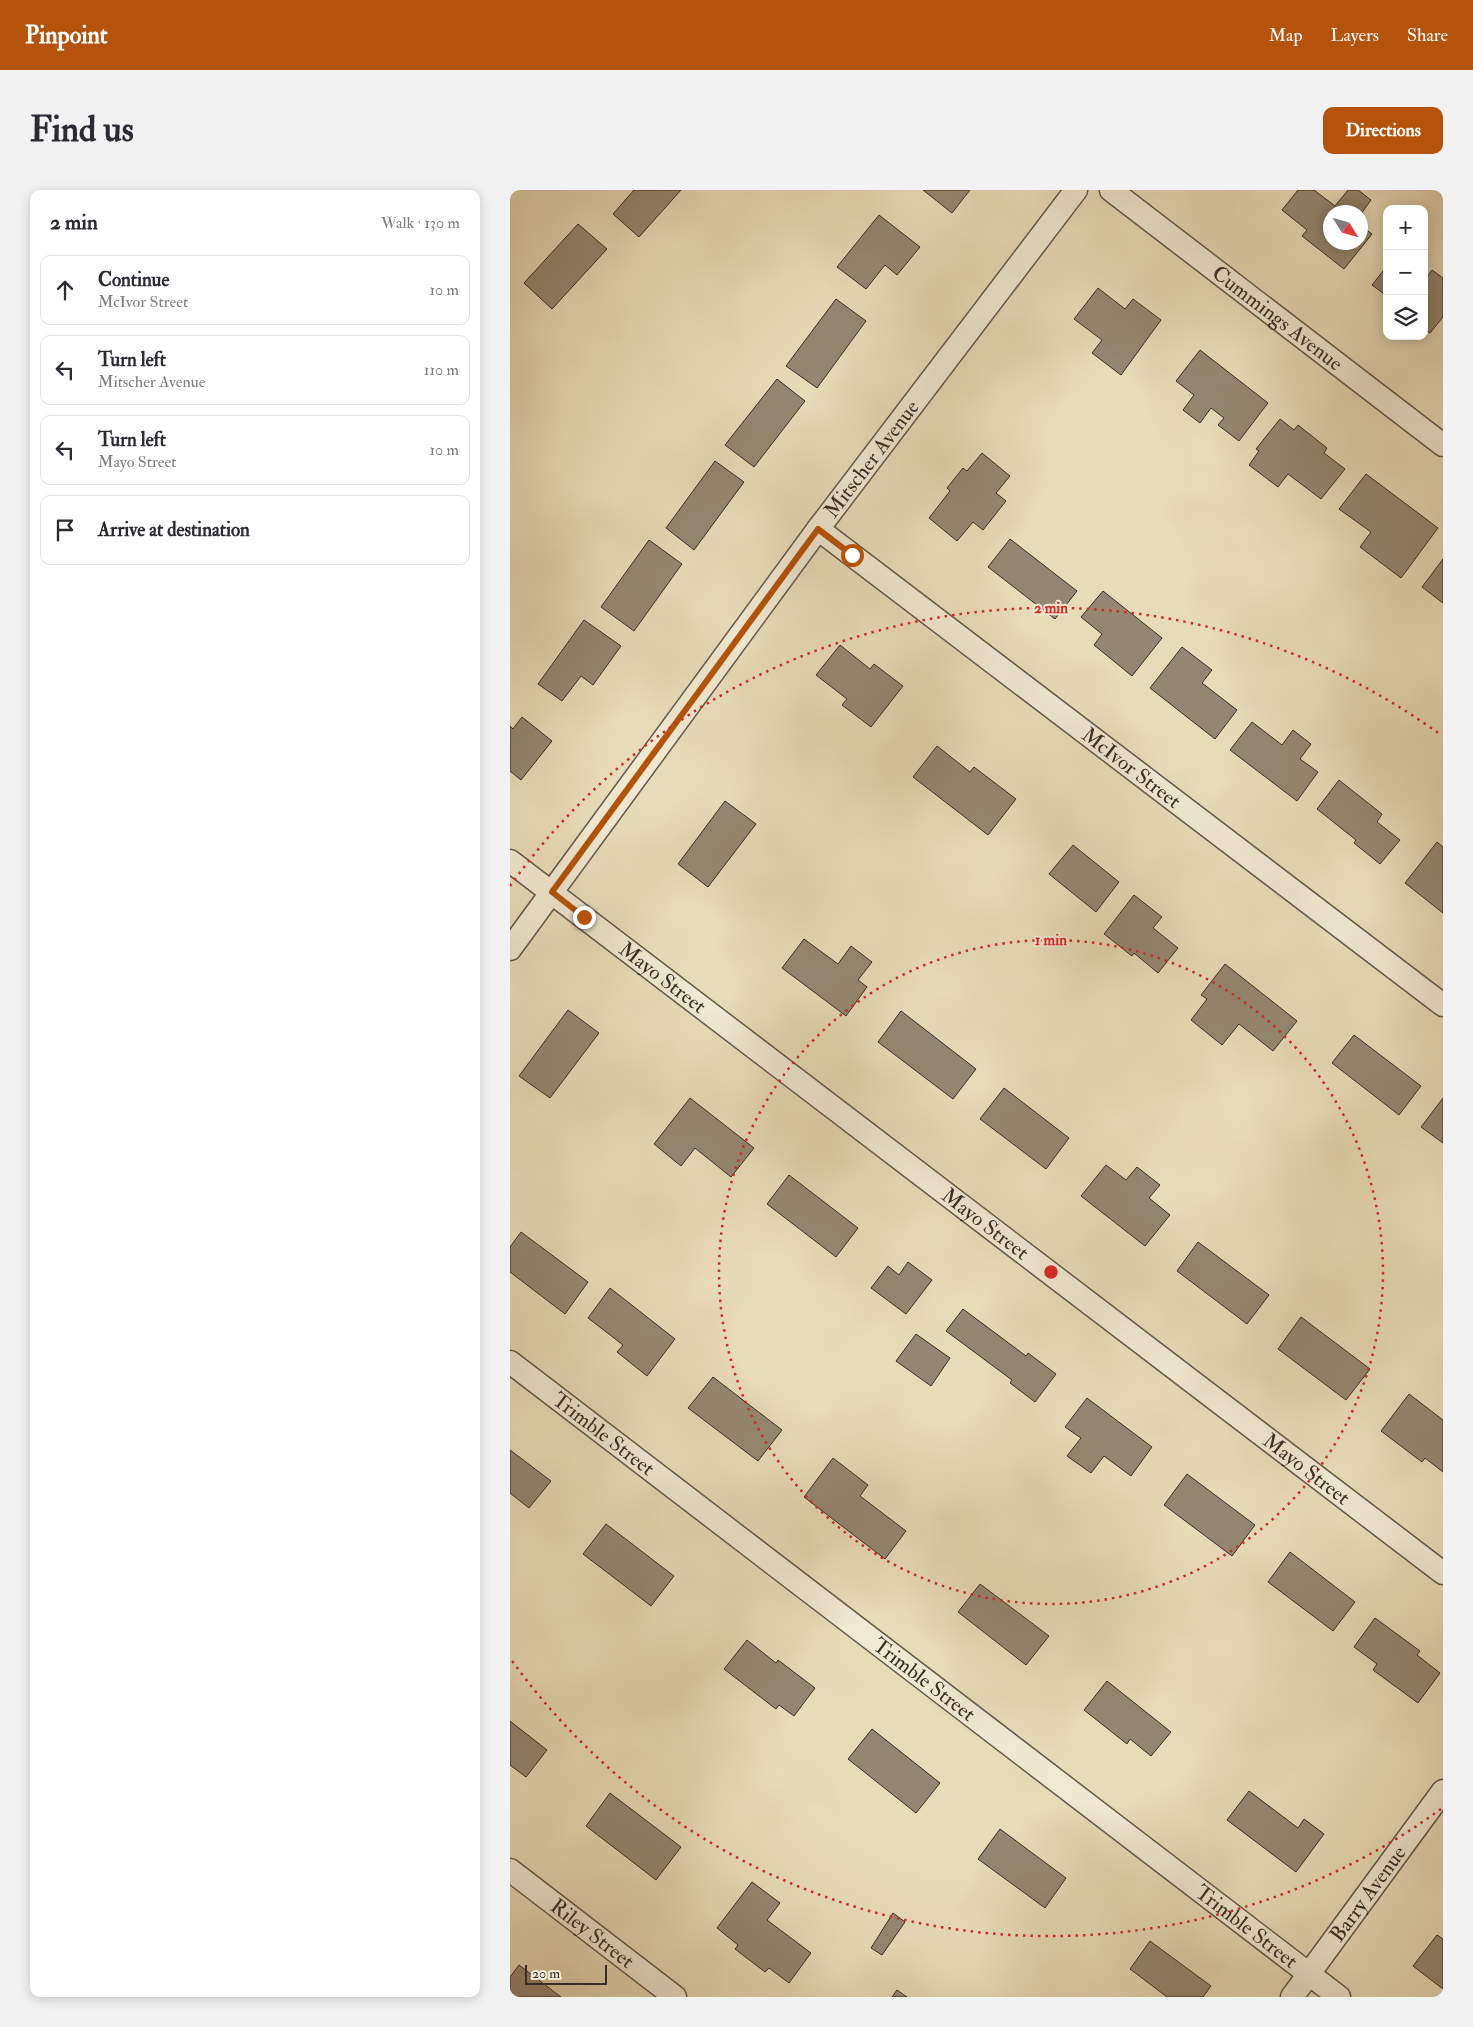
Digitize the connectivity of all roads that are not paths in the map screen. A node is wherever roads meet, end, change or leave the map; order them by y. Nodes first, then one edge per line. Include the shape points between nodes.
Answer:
1 (1076, 190) edge
2 (1111, 190) edge
3 (1443, 445) edge
4 (818, 529) junction
5 (510, 861) edge
6 (552, 892) junction
7 (510, 949) edge
8 (1443, 1006) edge
9 (510, 1362) edge
10 (1443, 1573) edge
11 (1443, 1791) edge
12 (510, 1870) edge
13 (1309, 1973) junction
14 (675, 1997) edge
15 (1292, 1997) edge
16 (1339, 1997) edge

1 - 4 street, Mitscher Avenue
2 - 3 street, Cummings Avenue
4 - 6 street, Mitscher Avenue
4 - 8 street, McIvor Street
5 - 6 street, Mayo Street
6 - 7 street, Mitscher Avenue
6 - 10 street, Mayo Street
9 - 13 street, Trimble Street
11 - 13 street, Barry Avenue
12 - 14 street, Riley Street
13 - 15 street, Barry Avenue
13 - 16 street, Trimble Street

